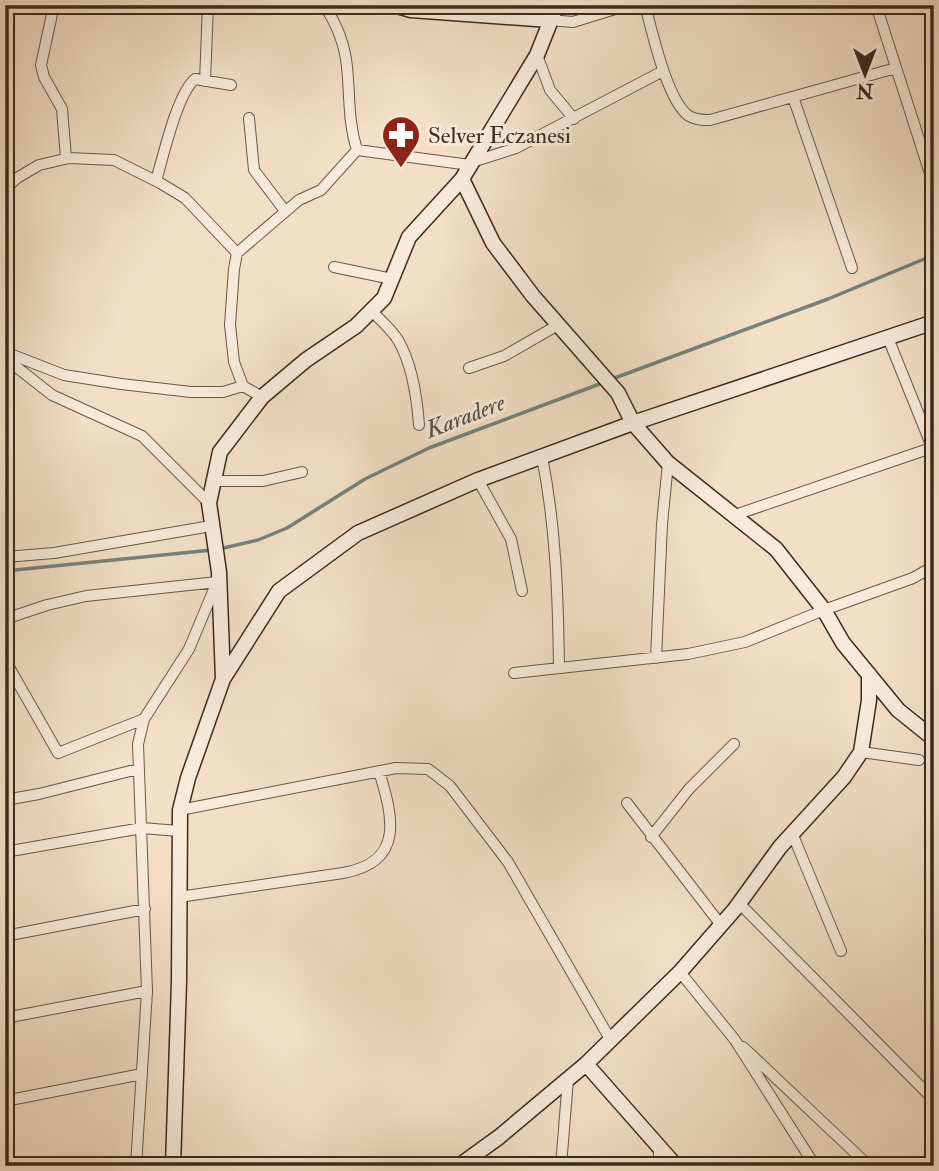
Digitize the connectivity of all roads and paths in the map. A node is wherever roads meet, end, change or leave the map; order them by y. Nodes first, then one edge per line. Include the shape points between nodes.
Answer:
1 (54, 5) edge
2 (208, 5) edge
3 (324, 5) edge
4 (394, 5) edge
5 (557, 5) edge
6 (628, 5) edge
7 (645, 5) edge
8 (876, 5) edge
9 (550, 20) junction
10 (537, 55) junction
11 (896, 68) junction
12 (663, 71) junction
13 (205, 81) junction
14 (230, 85) dead end
15 (793, 97) junction
16 (249, 118) dead end
17 (574, 119) junction
18 (357, 150) junction
19 (66, 158) junction
20 (471, 164) junction
21 (462, 179) junction
22 (156, 181) junction
23 (934, 186) edge
24 (5, 189) edge
25 (285, 211) junction
26 (237, 253) junction
27 (334, 267) dead end
28 (852, 268) dead end
29 (392, 278) junction
30 (372, 311) junction
31 (934, 322) edge
32 (558, 325) junction
33 (888, 338) junction
34 (5, 355) edge
35 (469, 368) dead end
36 (243, 386) junction
37 (262, 397) junction
38 (633, 424) junction
39 (419, 425) dead end
40 (933, 447) edge
41 (542, 457) junction
42 (668, 463) junction
43 (302, 472) dead end
44 (478, 480) junction
45 (214, 481) junction
46 (209, 503) junction
47 (733, 516) junction
48 (212, 531) junction
49 (5, 557) edge
50 (934, 566) edge
51 (218, 577) junction
52 (522, 591) dead end
53 (824, 610) junction
54 (5, 619) edge
55 (656, 658) junction
56 (5, 660) edge
57 (559, 668) junction
58 (514, 673) dead end
59 (869, 674) junction
60 (223, 679) junction
61 (144, 719) junction
62 (934, 739) edge
63 (734, 744) dead end
64 (860, 752) junction
65 (919, 760) dead end
66 (138, 769) junction
67 (379, 771) junction
68 (5, 800) edge
69 (627, 803) dead end
70 (180, 810) junction
71 (142, 828) junction
72 (179, 831) junction
73 (792, 833) junction
74 (651, 836) junction
75 (5, 852) edge
76 (179, 897) junction
77 (739, 903) junction
78 (145, 909) junction
79 (721, 925) junction
80 (5, 936) edge
81 (841, 951) dead end
82 (680, 972) junction
83 (147, 991) junction
84 (5, 1018) edge
85 (610, 1039) junction
86 (735, 1040) junction
87 (586, 1064) junction
88 (142, 1074) junction
89 (568, 1079) junction
90 (934, 1100) edge
91 (5, 1101) edge
92 (659, 1147) junction
93 (136, 1164) edge
94 (115, 1166) edge
95 (173, 1166) edge
96 (459, 1166) edge
97 (561, 1166) edge
98 (659, 1166) edge
99 (676, 1166) edge
100 (815, 1166) edge
101 (869, 1166) edge

1 - 19 street via 41,65 62,108
2 - 13 street
3 - 18 street via 337,27 347,64 349,117
4 - 9 street
5 - 9 street
6 - 9 street via 573,22
7 - 12 street
8 - 11 street
9 - 10 street
10 - 17 street via 550,90
10 - 20 street
11 - 15 street
11 - 23 street
12 - 15 street via 687,115 698,119 710,120
12 - 17 street
13 - 14 street
13 - 22 street via 191,82 180,101
15 - 28 street
16 - 25 street via 254,170
17 - 20 street
18 - 20 street
18 - 25 street via 321,190
19 - 22 street via 114,160
19 - 24 street via 39,165
20 - 21 street
21 - 29 street via 409,237
21 - 32 street via 494,243
22 - 26 street via 186,198
25 - 26 street
26 - 36 street via 230,325 234,362
27 - 29 street
29 - 30 street via 384,298
30 - 37 street
30 - 39 street via 397,339 408,363
31 - 33 street
32 - 35 street via 504,356
32 - 38 street via 618,393
33 - 38 street
33 - 40 street
34 - 36 street via 64,375 121,384 202,392
34 - 46 street via 52,395 142,436
36 - 37 street
37 - 45 street via 220,452
38 - 41 street
38 - 42 street
40 - 47 street
41 - 44 street
41 - 57 street via 557,563
42 - 47 street
42 - 55 street
43 - 45 street via 263,481
44 - 52 street via 511,539
44 - 60 street via 358,533 279,591
45 - 46 street
46 - 48 street
47 - 53 street via 776,549
48 - 49 street
48 - 51 street
50 - 53 street
51 - 54 street via 86,596
51 - 60 street
51 - 61 street via 188,649
53 - 55 street via 744,642
53 - 59 street
55 - 57 street
56 - 61 street via 58,753
57 - 58 street
59 - 62 street via 898,710
59 - 64 street
60 - 70 street
61 - 66 street
63 - 74 street
64 - 65 street
64 - 73 street via 844,777
66 - 68 street
66 - 71 street
67 - 70 street
67 - 76 street via 391,826 383,851 362,870
67 - 85 street via 428,769 450,786 508,862
69 - 74 street
70 - 72 street
71 - 72 street
71 - 75 street
71 - 78 street
72 - 76 street
73 - 77 street
73 - 81 street
74 - 79 street
76 - 95 street
77 - 79 street
77 - 90 street
78 - 80 street
78 - 83 street
79 - 82 street
82 - 85 street
82 - 86 street
83 - 84 street
83 - 88 street
85 - 87 street
86 - 100 street
86 - 101 street
87 - 89 street
87 - 92 street
88 - 91 street
88 - 93 street
89 - 96 street
89 - 97 street
92 - 98 street
92 - 99 street
93 - 94 street

